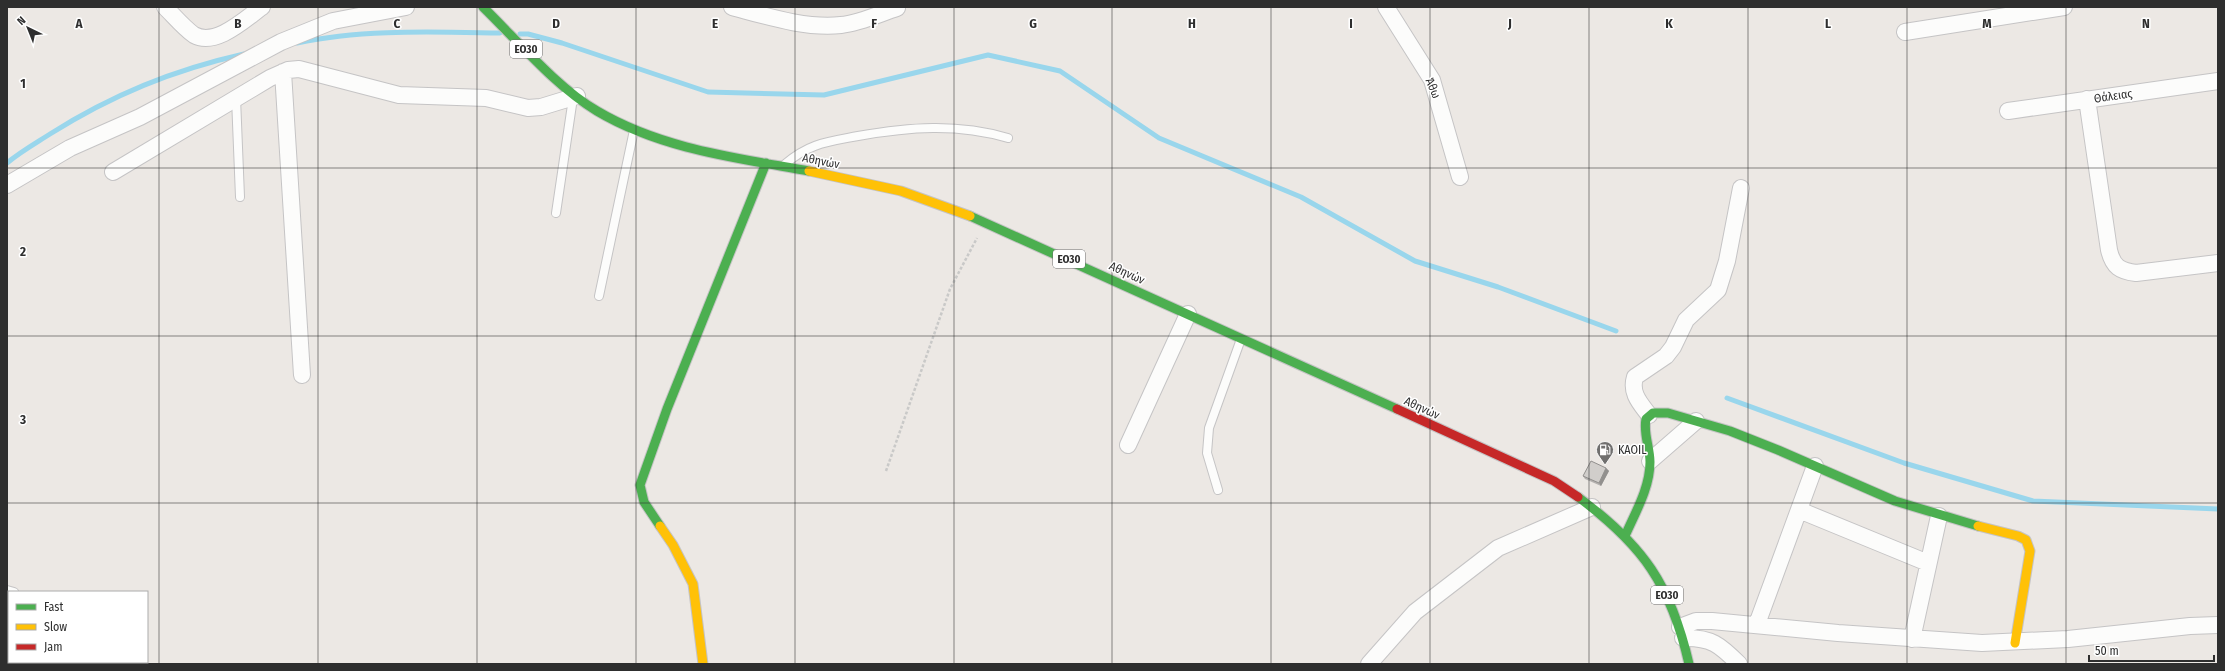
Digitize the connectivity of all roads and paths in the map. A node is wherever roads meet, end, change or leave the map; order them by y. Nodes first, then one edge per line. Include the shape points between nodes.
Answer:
1 (165, 7) edge
2 (262, 7) edge
3 (406, 7) edge
4 (483, 7) edge
5 (732, 7) edge
6 (1386, 7) edge
7 (2064, 7) edge
8 (897, 8) edge
9 (1905, 32) dead end
10 (283, 72) junction
11 (2218, 81) edge
12 (573, 95) junction
13 (236, 98) junction
14 (2087, 100) junction
15 (2008, 111) dead end
16 (635, 129) junction
17 (1008, 138) dead end
18 (766, 163) junction
19 (783, 166) junction
20 (113, 172) dead end
21 (1460, 177) dead end
22 (7, 185) edge
23 (1741, 188) dead end
24 (240, 197) dead end
25 (556, 213) dead end
26 (987, 222) junction
27 (2218, 263) edge
28 (599, 296) dead end
29 (1188, 314) junction
30 (1242, 339) junction
31 (302, 375) dead end
32 (1649, 414) junction
33 (1696, 421) junction
34 (1128, 445) dead end
35 (1650, 461) junction
36 (1815, 466) junction
37 (886, 471) dead end
38 (1218, 490) dead end
39 (1592, 507) junction
40 (1799, 510) junction
41 (1939, 516) junction
42 (1625, 536) junction
43 (1928, 563) junction
44 (1757, 624) junction
45 (2218, 625) edge
46 (1681, 633) junction
47 (1912, 639) junction
48 (2015, 643) junction
49 (703, 664) edge
50 (1369, 664) edge
51 (1689, 664) edge
52 (1740, 664) edge

1 - 2 street via 193,34 201,38 222,34
3 - 22 street via 333,21 281,42 140,117 70,148
4 - 12 main road, Αθηνών / ΕΟ30
5 - 8 street via 792,21 840,26
6 - 21 street, Άθω via 1432,80
7 - 9 street
10 - 12 street via 304,69 399,95 486,98 528,108 541,107
10 - 13 street
10 - 31 street
11 - 14 street, Θάλειας
12 - 16 main road, Αθηνών / ΕΟ30 via 601,113
12 - 25 lane
13 - 20 street
13 - 24 lane
14 - 15 street, Θάλειας
14 - 27 street via 2109,250 2116,267 2136,273
16 - 18 main road, Αθηνών / ΕΟ30 via 680,147
16 - 28 lane
17 - 19 lane via 966,128 899,129 819,144 800,151
18 - 19 main road, Αθηνών / ΕΟ30
18 - 49 main road via 662,422 640,485 644,502 673,545 693,584
19 - 26 main road, Αθηνών / ΕΟ30 via 901,191
23 - 32 street via 1718,290 1686,320 1666,356 1635,377 1635,394
26 - 29 main road, Αθηνών / ΕΟ30
26 - 37 path via 950,289
29 - 30 main road, Αθηνών / ΕΟ30
29 - 34 street
30 - 38 lane via 1209,428 1207,453
30 - 39 main road, Αθηνών / ΕΟ30 via 1554,481
32 - 33 main road via 1664,413
32 - 35 main road via 1644,426
33 - 35 street
33 - 36 main road
35 - 42 main road via 1646,483
36 - 40 street
36 - 41 main road via 1897,502
39 - 42 main road, Αθηνών / ΕΟ30
39 - 50 street via 1498,548 1415,612
40 - 43 street
40 - 44 street
41 - 43 street
41 - 48 main road via 2022,537 2028,543 2030,551
42 - 46 main road, Αθηνών / ΕΟ30 via 1656,575 1670,600
43 - 47 street
44 - 46 street via 1703,621
44 - 47 street via 1838,634
45 - 48 street
46 - 51 main road, Αθηνών / ΕΟ30
46 - 52 street via 1715,643
47 - 48 street

